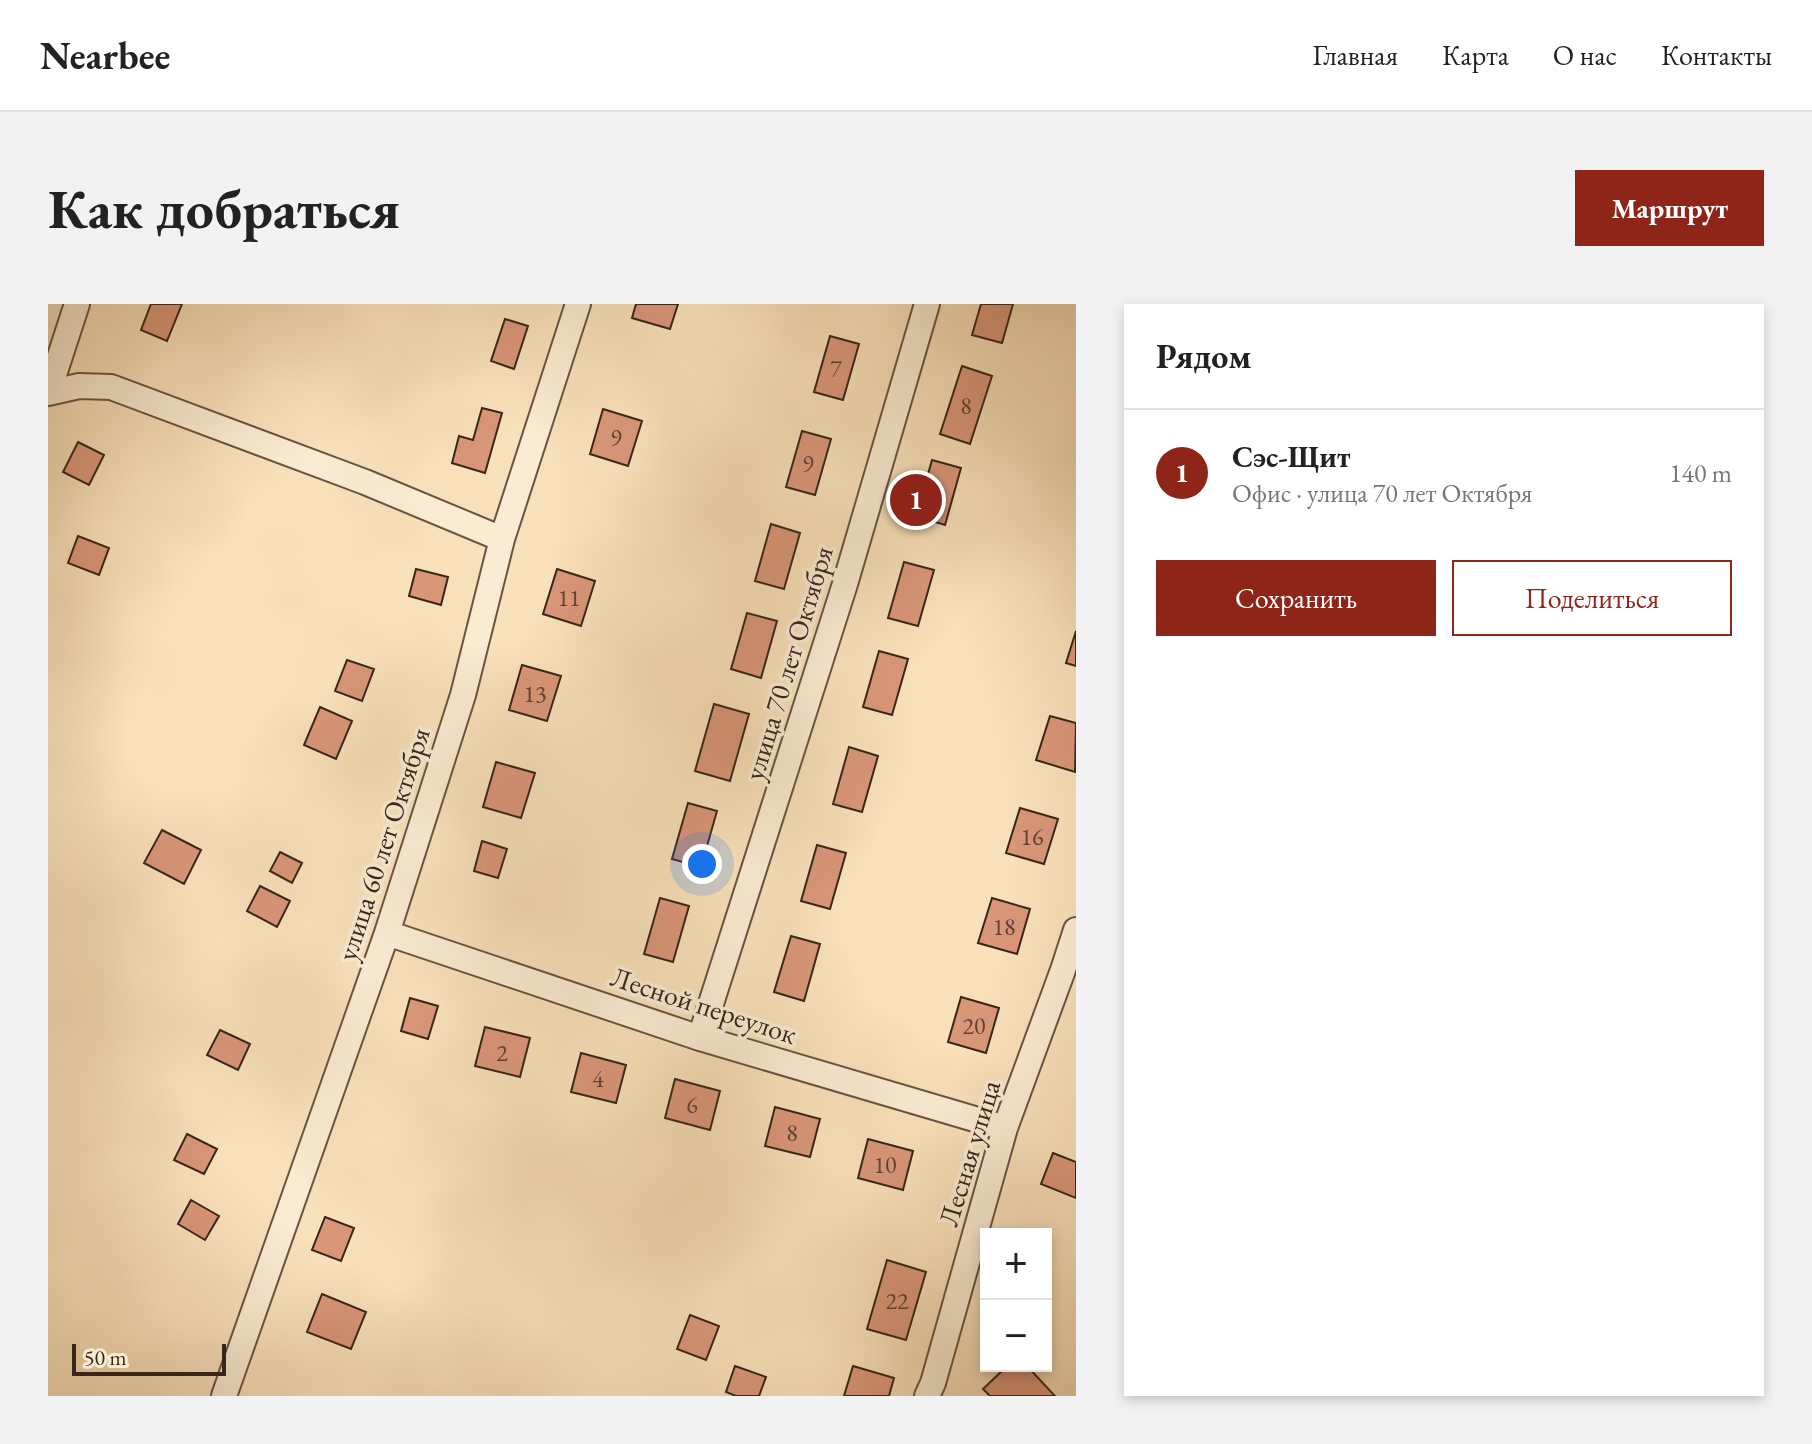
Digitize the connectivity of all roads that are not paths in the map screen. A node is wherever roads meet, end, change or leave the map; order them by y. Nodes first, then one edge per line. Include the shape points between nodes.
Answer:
1 (77, 304) edge
2 (578, 304) edge
3 (927, 304) edge
4 (48, 393) edge
5 (502, 539) junction
6 (1076, 930) edge
7 (387, 933) junction
8 (700, 1038) junction
9 (1005, 1128) junction
10 (935, 1392) edge
11 (224, 1396) edge

1 - 4 street
2 - 5 street, улица 60 лет Октября
3 - 8 street, улица 70 лет Октября via 845,584
4 - 5 street via 79,386 111,387
5 - 7 street, улица 60 лет Октября via 463,695
6 - 9 street, Лесная улица
7 - 8 street, Лесной переулок
7 - 11 street, улица 60 лет Октября
8 - 9 street, Лесной переулок
9 - 10 street, Лесная улица

